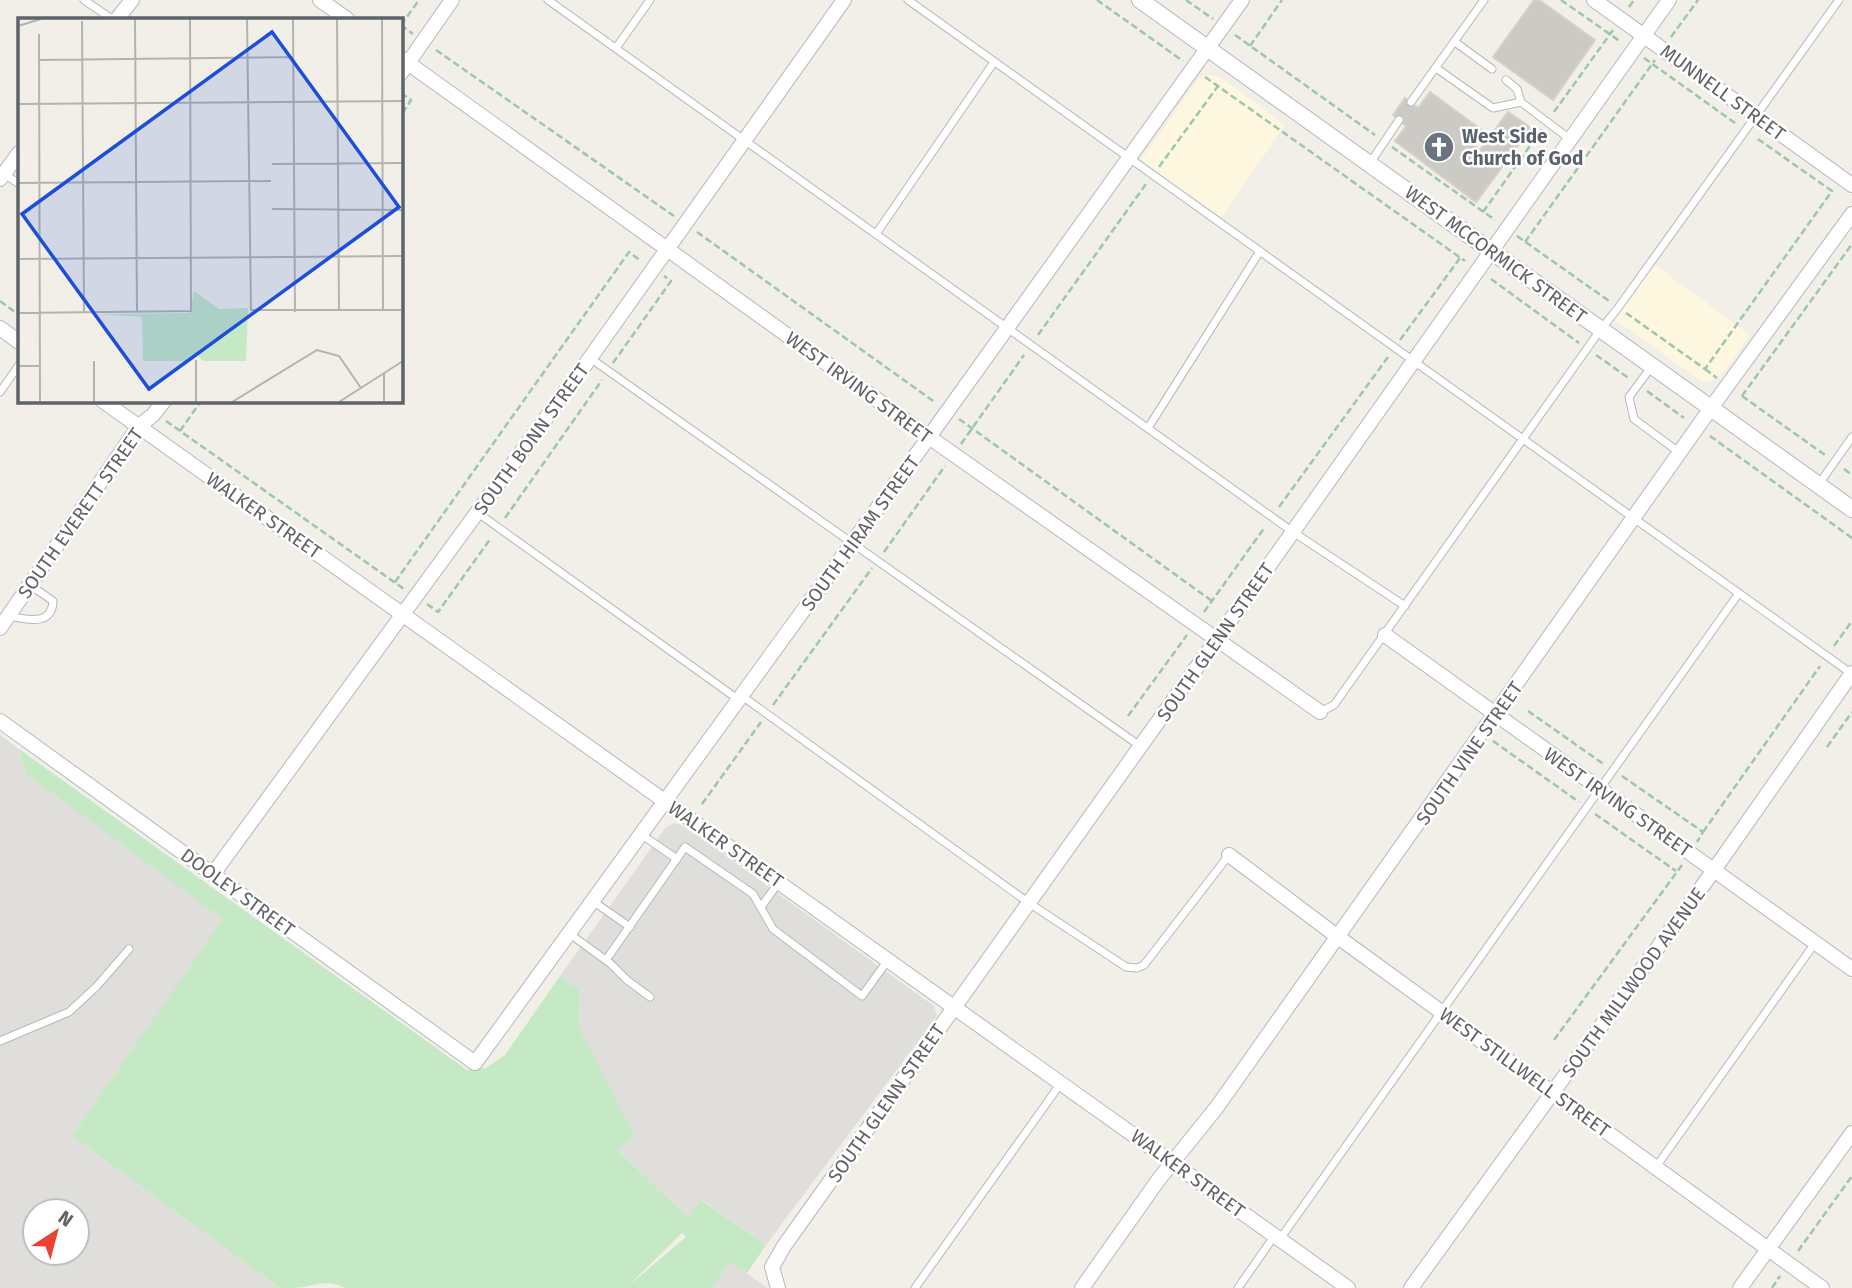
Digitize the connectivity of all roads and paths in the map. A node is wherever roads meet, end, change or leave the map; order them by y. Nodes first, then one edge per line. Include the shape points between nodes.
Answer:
1 (85, 0) edge
2 (132, 0) edge
3 (320, 0) edge
4 (419, 0) edge
5 (452, 0) edge
6 (548, 0) edge
7 (650, 0) edge
8 (844, 0) edge
9 (908, 0) edge
10 (1140, 0) edge
11 (1186, 0) edge
12 (1242, 0) edge
13 (1282, 0) edge
14 (1484, 0) edge
15 (1561, 0) edge
16 (1594, 0) edge
17 (1634, 0) edge
18 (1670, 0) edge
19 (1698, 0) edge
20 (1839, 0) edge
21 (111, 18) edge
22 (118, 18) edge
23 (346, 18) edge
24 (1621, 19) junction
25 (402, 24) edge
26 (402, 26) edge
27 (1223, 27) junction
28 (1609, 34) junction
29 (1644, 36) junction
30 (423, 41) junction
31 (1455, 42) junction
32 (1250, 46) junction
33 (1208, 47) junction
34 (616, 48) junction
35 (1663, 49) junction
36 (1633, 51) junction
37 (994, 62) junction
38 (1652, 64) junction
39 (403, 65) edge
40 (1436, 68) junction
41 (1492, 69) dead end
42 (1506, 80) dead end
43 (402, 94) edge
44 (1411, 102) dead end
45 (1521, 102) junction
46 (402, 114) edge
47 (1756, 116) junction
48 (1399, 120) dead end
49 (1547, 122) junction
50 (1745, 131) junction
51 (1571, 140) junction
52 (746, 141) junction
53 (1384, 142) junction
54 (18, 154) edge
55 (1129, 158) junction
56 (1369, 163) junction
57 (1, 174) edge
58 (18, 183) edge
59 (1852, 185) edge
60 (1483, 212) junction
61 (1852, 214) edge
62 (686, 225) junction
63 (1508, 229) junction
64 (876, 234) junction
65 (1525, 242) junction
66 (1852, 244) edge
67 (667, 250) junction
68 (1260, 251) junction
69 (1492, 251) junction
70 (1460, 257) dead end
71 (0, 301) edge
72 (1618, 308) junction
73 (18, 314) edge
74 (0, 328) edge
75 (1007, 328) junction
76 (1601, 329) junction
77 (18, 341) edge
78 (1395, 348) junction
79 (590, 358) junction
80 (1414, 361) junction
81 (18, 366) edge
82 (1652, 366) junction
83 (1705, 369) junction
84 (1728, 385) junction
85 (0, 391) edge
86 (1742, 396) junction
87 (104, 402) edge
88 (200, 402) edge
89 (159, 407) edge
90 (1711, 408) junction
91 (948, 411) junction
92 (139, 426) junction
93 (1148, 428) junction
94 (180, 431) junction
95 (1852, 437) edge
96 (929, 438) junction
97 (1523, 439) junction
98 (1680, 453) junction
99 (1834, 462) junction
100 (1852, 475) edge
101 (1818, 485) junction
102 (1852, 509) edge
103 (478, 513) junction
104 (1273, 517) junction
105 (1634, 518) junction
106 (1293, 532) junction
107 (852, 544) junction
108 (395, 582) dead end
109 (30, 584) junction
110 (1739, 593) junction
111 (1212, 601) junction
112 (1405, 607) junction
113 (404, 614) junction
114 (1852, 621) edge
115 (4, 622) edge
116 (1195, 624) junction
117 (1385, 635) junction
118 (1217, 639) junction
119 (1827, 656) junction
120 (1852, 674) edge
121 (740, 698) junction
122 (1528, 711) dead end
123 (1320, 712) joint
124 (1852, 712) edge
125 (1496, 715) junction
126 (1128, 716) dead end
127 (0, 721) edge
128 (1141, 746) junction
129 (1827, 747) dead end
130 (1613, 770) junction
131 (1600, 789) junction
132 (666, 801) junction
133 (1703, 832) junction
134 (642, 835) junction
135 (1690, 853) junction
136 (1229, 855) joint
137 (677, 859) junction
138 (1714, 870) junction
139 (213, 874) junction
140 (779, 881) junction
141 (594, 902) junction
142 (1029, 902) junction
143 (761, 907) junction
144 (629, 927) junction
145 (570, 934) junction
146 (1338, 937) junction
147 (1815, 943) junction
148 (129, 950) dead end
149 (888, 959) junction
150 (606, 960) junction
151 (1852, 970) edge
152 (650, 997) dead end
153 (954, 1006) junction
154 (1441, 1012) junction
155 (1554, 1040) dead end
156 (0, 1041) edge
157 (475, 1063) joint
158 (1061, 1083) junction
159 (1553, 1092) junction
160 (1852, 1133) edge
161 (1172, 1162) junction
162 (1656, 1167) junction
163 (1852, 1176) edge
164 (1277, 1237) junction
165 (1769, 1249) junction
166 (1789, 1264) junction
167 (777, 1287) edge
168 (915, 1288) edge
169 (1082, 1288) edge
170 (1238, 1288) edge
171 (1348, 1288) edge
172 (1411, 1288) edge
173 (1740, 1288) edge
174 (1772, 1288) edge
175 (1822, 1288) edge

1 - 21 lane
2 - 22 street
3 - 23 street
4 - 25 path
5 - 30 street
6 - 34 lane
7 - 34 lane
8 - 52 street, SOUTH BONN STREET
9 - 37 lane
10 - 33 street, WEST MCCORMICK STREET
11 - 27 path
12 - 27 street, SOUTH HIRAM STREET
13 - 32 path
14 - 31 lane
15 - 28 path
16 - 24 street, MUNNELL STREET
17 - 24 path
18 - 29 street, SOUTH GLENN STREET
19 - 35 path
20 - 47 lane
24 - 28 path
24 - 29 street, MUNNELL STREET
26 - 30 path
27 - 32 path
27 - 33 street, SOUTH HIRAM STREET
28 - 36 path
28 - 49 path
29 - 35 street, MUNNELL STREET
29 - 36 street, SOUTH GLENN STREET
30 - 39 street
30 - 62 path
31 - 40 lane
31 - 41 lane
32 - 53 path
33 - 55 street, SOUTH HIRAM STREET
33 - 56 street, WEST MCCORMICK STREET
34 - 52 lane
35 - 38 path
35 - 47 street, MUNNELL STREET
36 - 38 path
36 - 51 street, SOUTH GLENN STREET
37 - 55 lane
37 - 64 lane
38 - 50 path
38 - 65 path
39 - 67 street, WEST IRVING STREET
40 - 44 lane
40 - 45 lane via 1493,108
42 - 45 lane via 1517,89
43 - 46 path via 411,100
45 - 49 lane
47 - 50 lane
47 - 59 street, MUNNELL STREET
48 - 53 lane
49 - 51 lane
49 - 60 path
50 - 72 lane
50 - 83 path via 1832,191
51 - 63 street, SOUTH GLENN STREET
52 - 62 street, SOUTH BONN STREET
52 - 64 lane
53 - 56 lane
53 - 60 path
54 - 57 street
55 - 68 lane
55 - 75 street, SOUTH HIRAM STREET
56 - 69 street, WEST MCCORMICK STREET
57 - 58 lane
60 - 63 path
61 - 84 street, SOUTH VINE STREET
62 - 67 street, SOUTH BONN STREET
62 - 91 path
63 - 65 path
63 - 69 street, SOUTH GLENN STREET
64 - 75 lane
65 - 72 path
66 - 86 path
67 - 79 street, SOUTH BONN STREET
67 - 96 street, WEST IRVING STREET
68 - 78 lane
68 - 93 lane
69 - 76 street, WEST MCCORMICK STREET
69 - 80 street, SOUTH GLENN STREET
70 - 78 path
71 - 73 path
72 - 76 lane
72 - 83 path
74 - 77 street
75 - 91 street, SOUTH HIRAM STREET
75 - 93 lane
76 - 82 street, WEST MCCORMICK STREET
76 - 97 lane
78 - 80 lane
78 - 104 path
79 - 103 street, SOUTH BONN STREET
79 - 107 lane
80 - 97 lane
80 - 106 street, SOUTH GLENN STREET
81 - 85 lane
82 - 90 street, WEST MCCORMICK STREET
82 - 98 lane via 1629,397 1634,419
83 - 84 path
84 - 86 path
84 - 90 street, SOUTH VINE STREET
86 - 99 path
87 - 92 street, WALKER STREET
88 - 94 path
89 - 92 street, SOUTH EVERETT STREET
89 - 94 path
90 - 98 street, SOUTH VINE STREET
90 - 101 street, WEST MCCORMICK STREET
91 - 96 street, SOUTH HIRAM STREET
91 - 111 path
92 - 109 street, SOUTH EVERETT STREET
92 - 113 street, WALKER STREET
93 - 104 lane
94 - 108 path
95 - 99 lane
96 - 107 street, SOUTH HIRAM STREET
96 - 116 street, WEST IRVING STREET
97 - 105 lane
97 - 112 lane
98 - 105 street, SOUTH VINE STREET
99 - 100 path
99 - 101 lane
101 - 102 street, WEST MCCORMICK STREET
103 - 113 street, SOUTH BONN STREET
103 - 121 lane
104 - 106 lane
104 - 111 path
105 - 110 lane
105 - 125 street, SOUTH VINE STREET
106 - 112 lane
106 - 118 street, SOUTH GLENN STREET
107 - 121 street, SOUTH HIRAM STREET
107 - 128 lane
109 - 115 street, SOUTH EVERETT STREET
109 - 115 lane via 53,601 49,616
110 - 119 lane
110 - 130 lane
111 - 116 path
112 - 117 lane
113 - 132 street, WALKER STREET
113 - 139 street, SOUTH BONN STREET
114 - 119 path
116 - 118 street, WEST IRVING STREET
116 - 126 path
117 - 123 lane via 1334,705
117 - 125 street, WEST IRVING STREET
118 - 123 street, WEST IRVING STREET
118 - 128 street, SOUTH GLENN STREET
119 - 120 lane
119 - 133 path
120 - 138 street, SOUTH MILLWOOD AVENUE
121 - 132 street, SOUTH HIRAM STREET
121 - 142 lane
122 - 130 path
124 - 129 path
125 - 131 street, WEST IRVING STREET
125 - 146 street, SOUTH VINE STREET
127 - 139 street, DOOLEY STREET
128 - 142 street, SOUTH GLENN STREET
130 - 131 lane
130 - 133 path
131 - 135 street, WEST IRVING STREET
131 - 154 lane
132 - 134 street, SOUTH HIRAM STREET
132 - 140 street, WALKER STREET
133 - 135 path
134 - 137 lane
134 - 141 street, SOUTH HIRAM STREET
135 - 138 street, WEST IRVING STREET
135 - 155 path
136 - 142 lane via 1144,965 1136,968 1126,967
136 - 146 street, WEST STILLWELL STREET
137 - 143 lane via 685,847 752,894
137 - 144 lane
138 - 147 street, WEST IRVING STREET
138 - 159 street, SOUTH MILLWOOD AVENUE
139 - 157 street, DOOLEY STREET
140 - 143 lane
140 - 149 street, WALKER STREET
141 - 144 lane
141 - 145 street, SOUTH HIRAM STREET
142 - 153 street, SOUTH GLENN STREET
143 - 149 lane via 773,929 862,996
144 - 150 lane
145 - 150 lane
145 - 157 street, SOUTH HIRAM STREET
146 - 154 street, WEST STILLWELL STREET
146 - 161 street, SOUTH VINE STREET via 1217,1107
147 - 151 street, WEST IRVING STREET
147 - 162 lane
148 - 156 lane via 69,1012
149 - 153 street, WALKER STREET
150 - 152 lane
153 - 158 street, WALKER STREET
153 - 167 street, SOUTH GLENN STREET via 783,1246 772,1267
154 - 159 street, WEST STILLWELL STREET
154 - 164 lane
158 - 161 street, WALKER STREET
158 - 168 lane
159 - 162 street, WEST STILLWELL STREET
159 - 172 street, SOUTH MILLWOOD AVENUE
160 - 165 street
161 - 164 street, WALKER STREET
161 - 169 street, SOUTH VINE STREET
162 - 165 street, WEST STILLWELL STREET
163 - 166 path
164 - 170 lane
164 - 171 street, WALKER STREET
165 - 166 street, WEST STILLWELL STREET
165 - 173 street
166 - 174 path
166 - 175 street, WEST STILLWELL STREET

